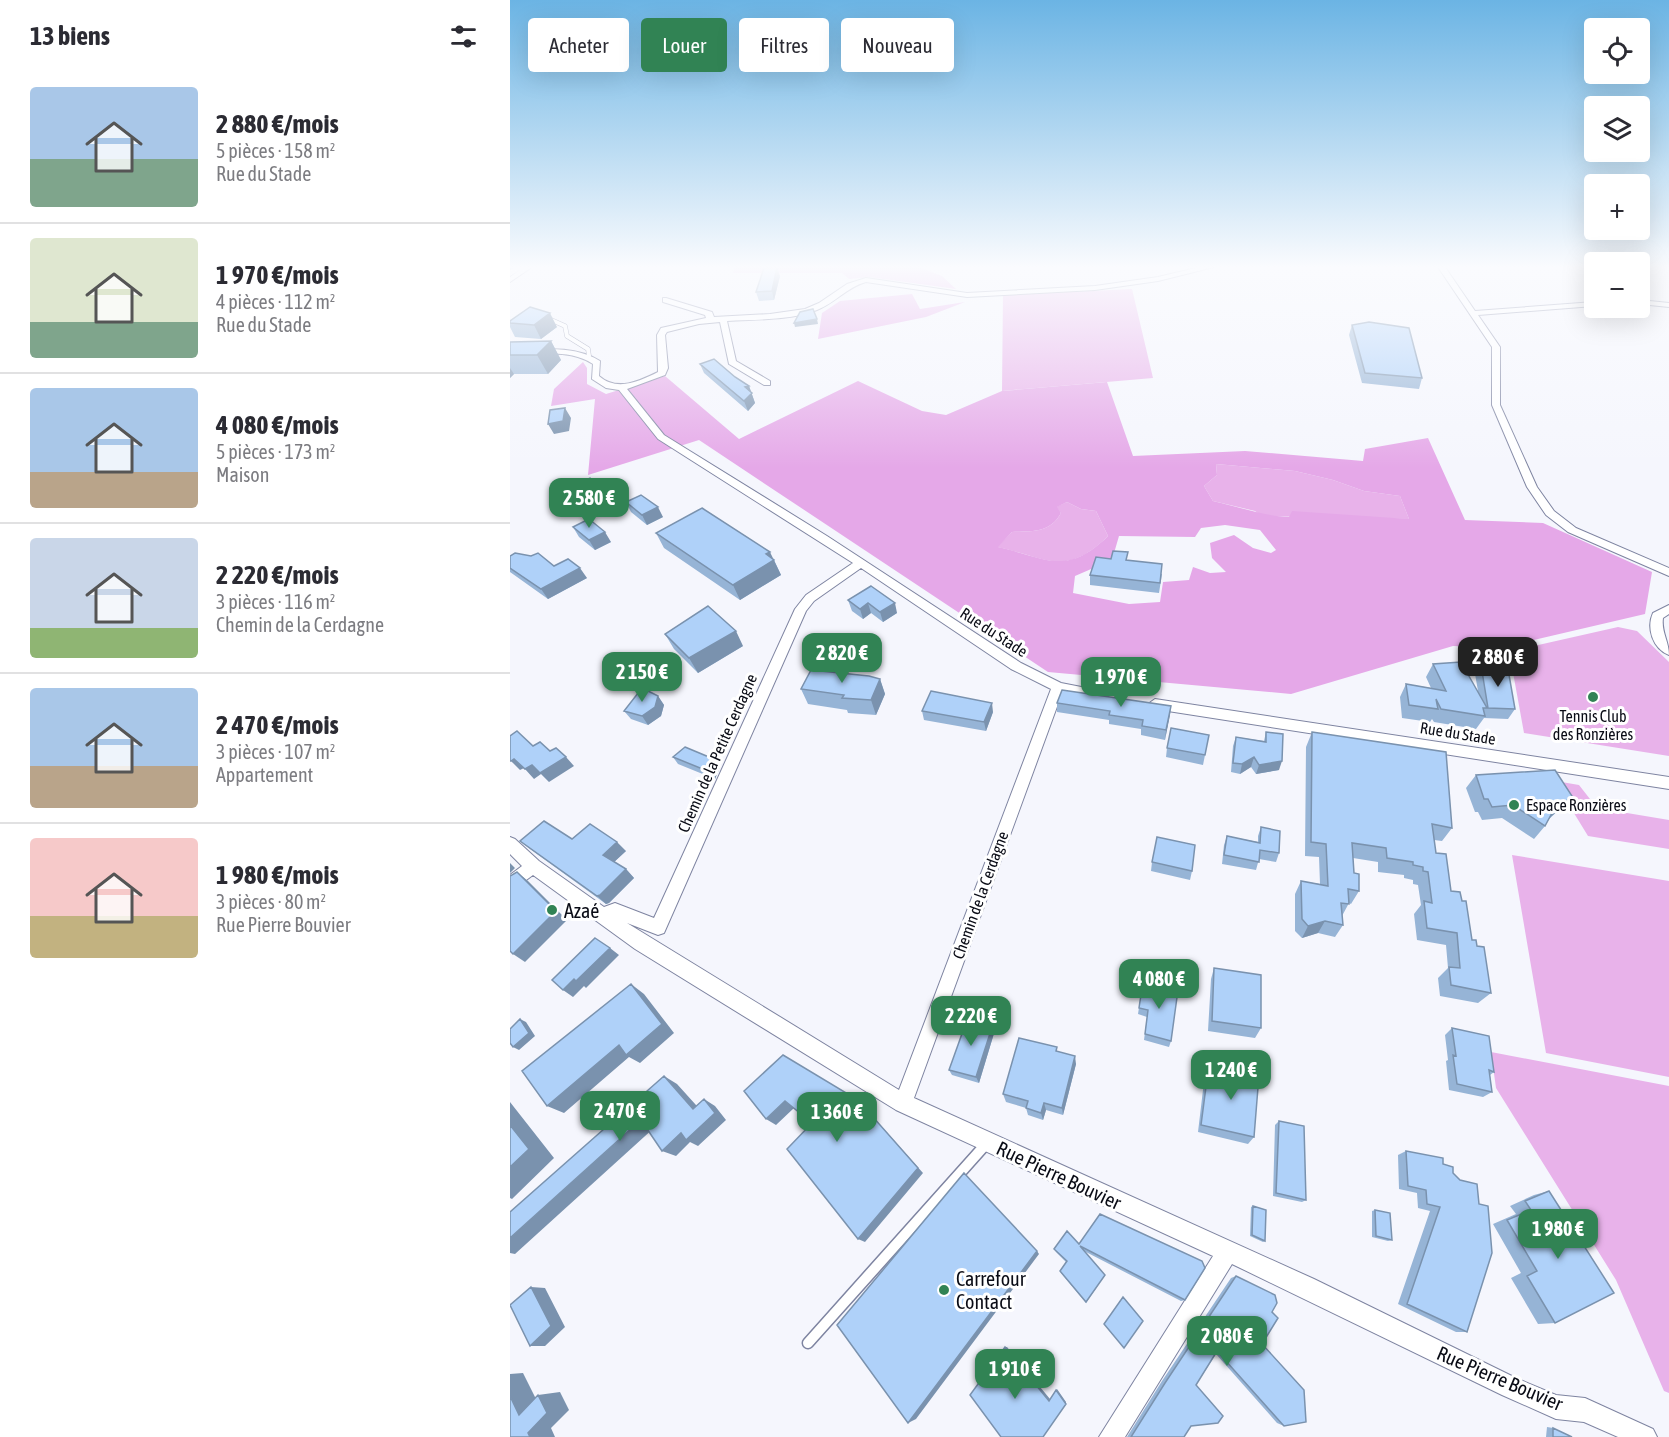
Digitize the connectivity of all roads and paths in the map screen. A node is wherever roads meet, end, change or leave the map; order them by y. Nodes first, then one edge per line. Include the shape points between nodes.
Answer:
1 (567, 334) edge
2 (661, 334) edge
3 (726, 334) edge
4 (1488, 334) edge
5 (510, 353) edge
6 (589, 356) junction
7 (767, 383) dead end
8 (626, 386) junction
9 (861, 563) junction
10 (1669, 572) edge
11 (1669, 609) edge
12 (1669, 650) edge
13 (1058, 687) junction
14 (1122, 699) edge
15 (1145, 703) edge
16 (1669, 783) edge
17 (510, 844) edge
18 (533, 866) junction
19 (510, 885) edge
20 (602, 915) junction
21 (903, 1103) junction
22 (987, 1142) junction
23 (1228, 1252) junction
24 (808, 1343) dead end
25 (1111, 1437) edge
26 (1645, 1437) edge

1 - 6 lane via 583,343
2 - 8 street via 664,368 655,376
3 - 7 street via 732,362
4 - 10 street via 1496,347 1496,405 1532,487 1551,513 1572,530
5 - 6 street
6 - 8 street via 597,363 595,377 599,382 608,387
8 - 9 street, Rue du Stade via 661,437
9 - 13 street, Rue du Stade via 1016,666
9 - 20 street, Chemin de la Petite Cerdagne via 810,598 801,609 658,927 615,911
11 - 12 street via 1657,616 1654,625 1658,639
13 - 14 street, Rue du Stade
13 - 21 street, Chemin de la Cerdagne
15 - 16 street, Rue du Stade
17 - 18 street, Rue Pierre Bouvier
18 - 19 street
18 - 20 street, Rue Pierre Bouvier
20 - 21 street, Rue Pierre Bouvier via 641,943
21 - 22 street, Rue Pierre Bouvier
22 - 23 street, Rue Pierre Bouvier
22 - 24 lane
23 - 25 street
23 - 26 street, Rue Pierre Bouvier via 1510,1387 1556,1407 1585,1410

